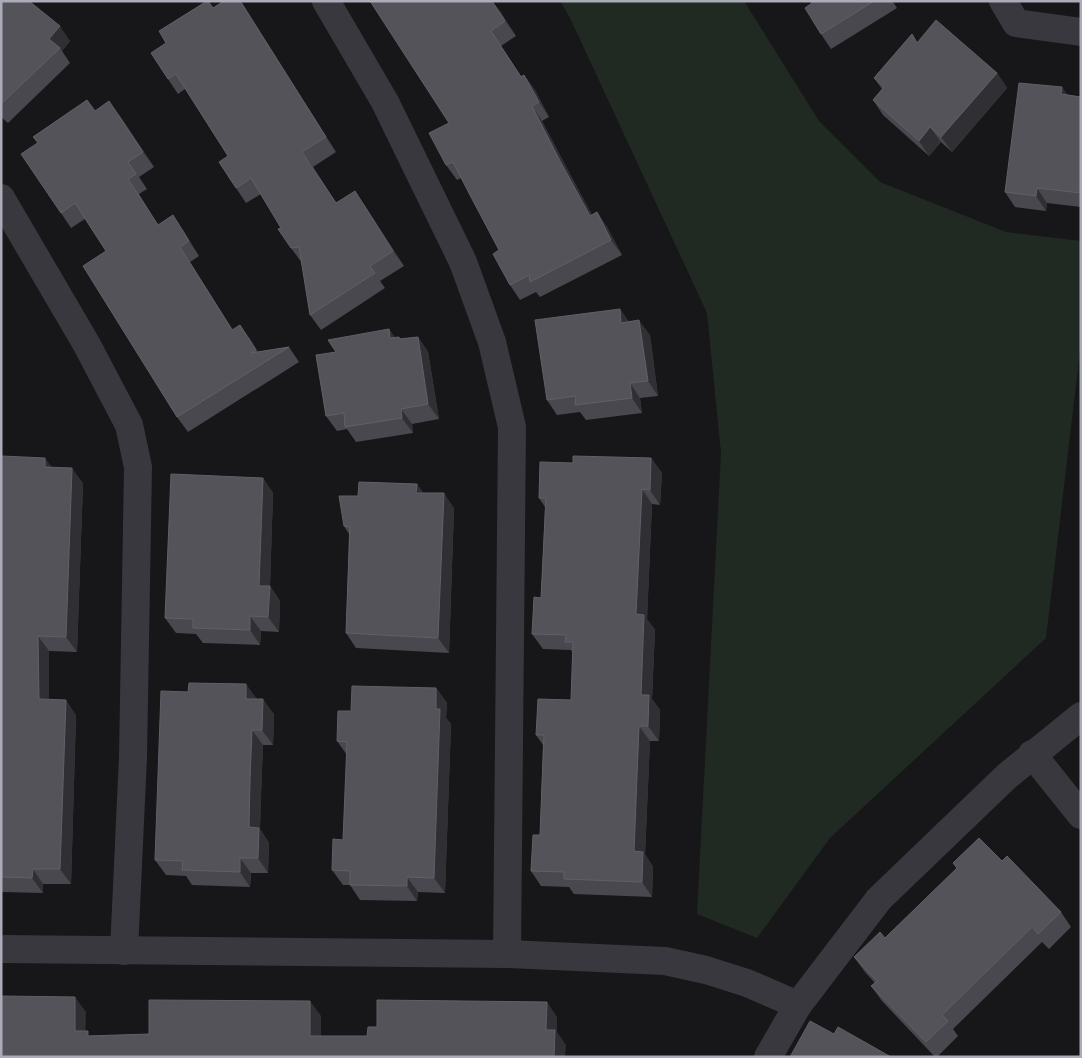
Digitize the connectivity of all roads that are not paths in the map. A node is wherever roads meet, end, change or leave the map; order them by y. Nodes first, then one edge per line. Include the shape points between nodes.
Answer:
1 (326, 1) edge
2 (1003, 1) edge
3 (1081, 32) edge
4 (1, 198) edge
5 (1076, 729) edge
6 (1032, 754) junction
7 (1081, 815) edge
8 (1, 950) edge
9 (124, 951) junction
10 (507, 954) junction
11 (798, 1005) junction
12 (768, 1057) edge

1 - 10 street via 384,102 463,262 492,342 512,427
2 - 3 street via 1016,23
4 - 9 street via 87,345 129,426 138,467 133,757
5 - 6 street
6 - 7 street
6 - 11 street via 879,899
8 - 9 street
9 - 10 street
10 - 11 street via 665,961 747,983
11 - 12 street

